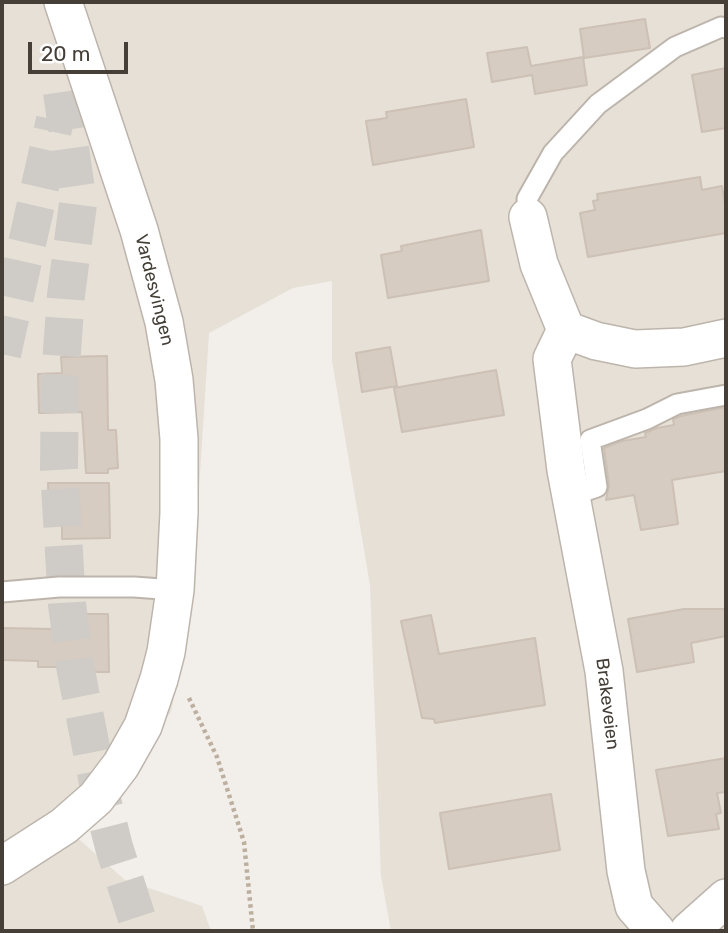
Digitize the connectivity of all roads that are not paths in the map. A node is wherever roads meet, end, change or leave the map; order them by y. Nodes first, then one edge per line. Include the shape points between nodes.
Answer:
1 (63, 2) edge
2 (724, 24) edge
3 (528, 216) joint
4 (566, 330) junction
5 (726, 338) edge
6 (726, 395) edge
7 (568, 483) junction
8 (175, 590) junction
9 (2, 593) edge
10 (2, 866) edge
11 (726, 898) edge
12 (656, 931) edge
13 (689, 931) edge

1 - 8 street, Vardesvingen via 139,230 164,322 179,439
2 - 3 lane via 675,47 598,104 554,153 527,199
3 - 4 street via 539,264
4 - 5 street via 635,349 684,347
4 - 7 street, Brakeveien via 551,359
6 - 7 lane via 677,404 590,440 597,487
7 - 12 street, Brakeveien via 604,671 626,871 634,906
8 - 9 lane via 59,587
8 - 10 street, Vardesvingen via 166,652 143,726 121,765 96,798 64,826
11 - 13 street

